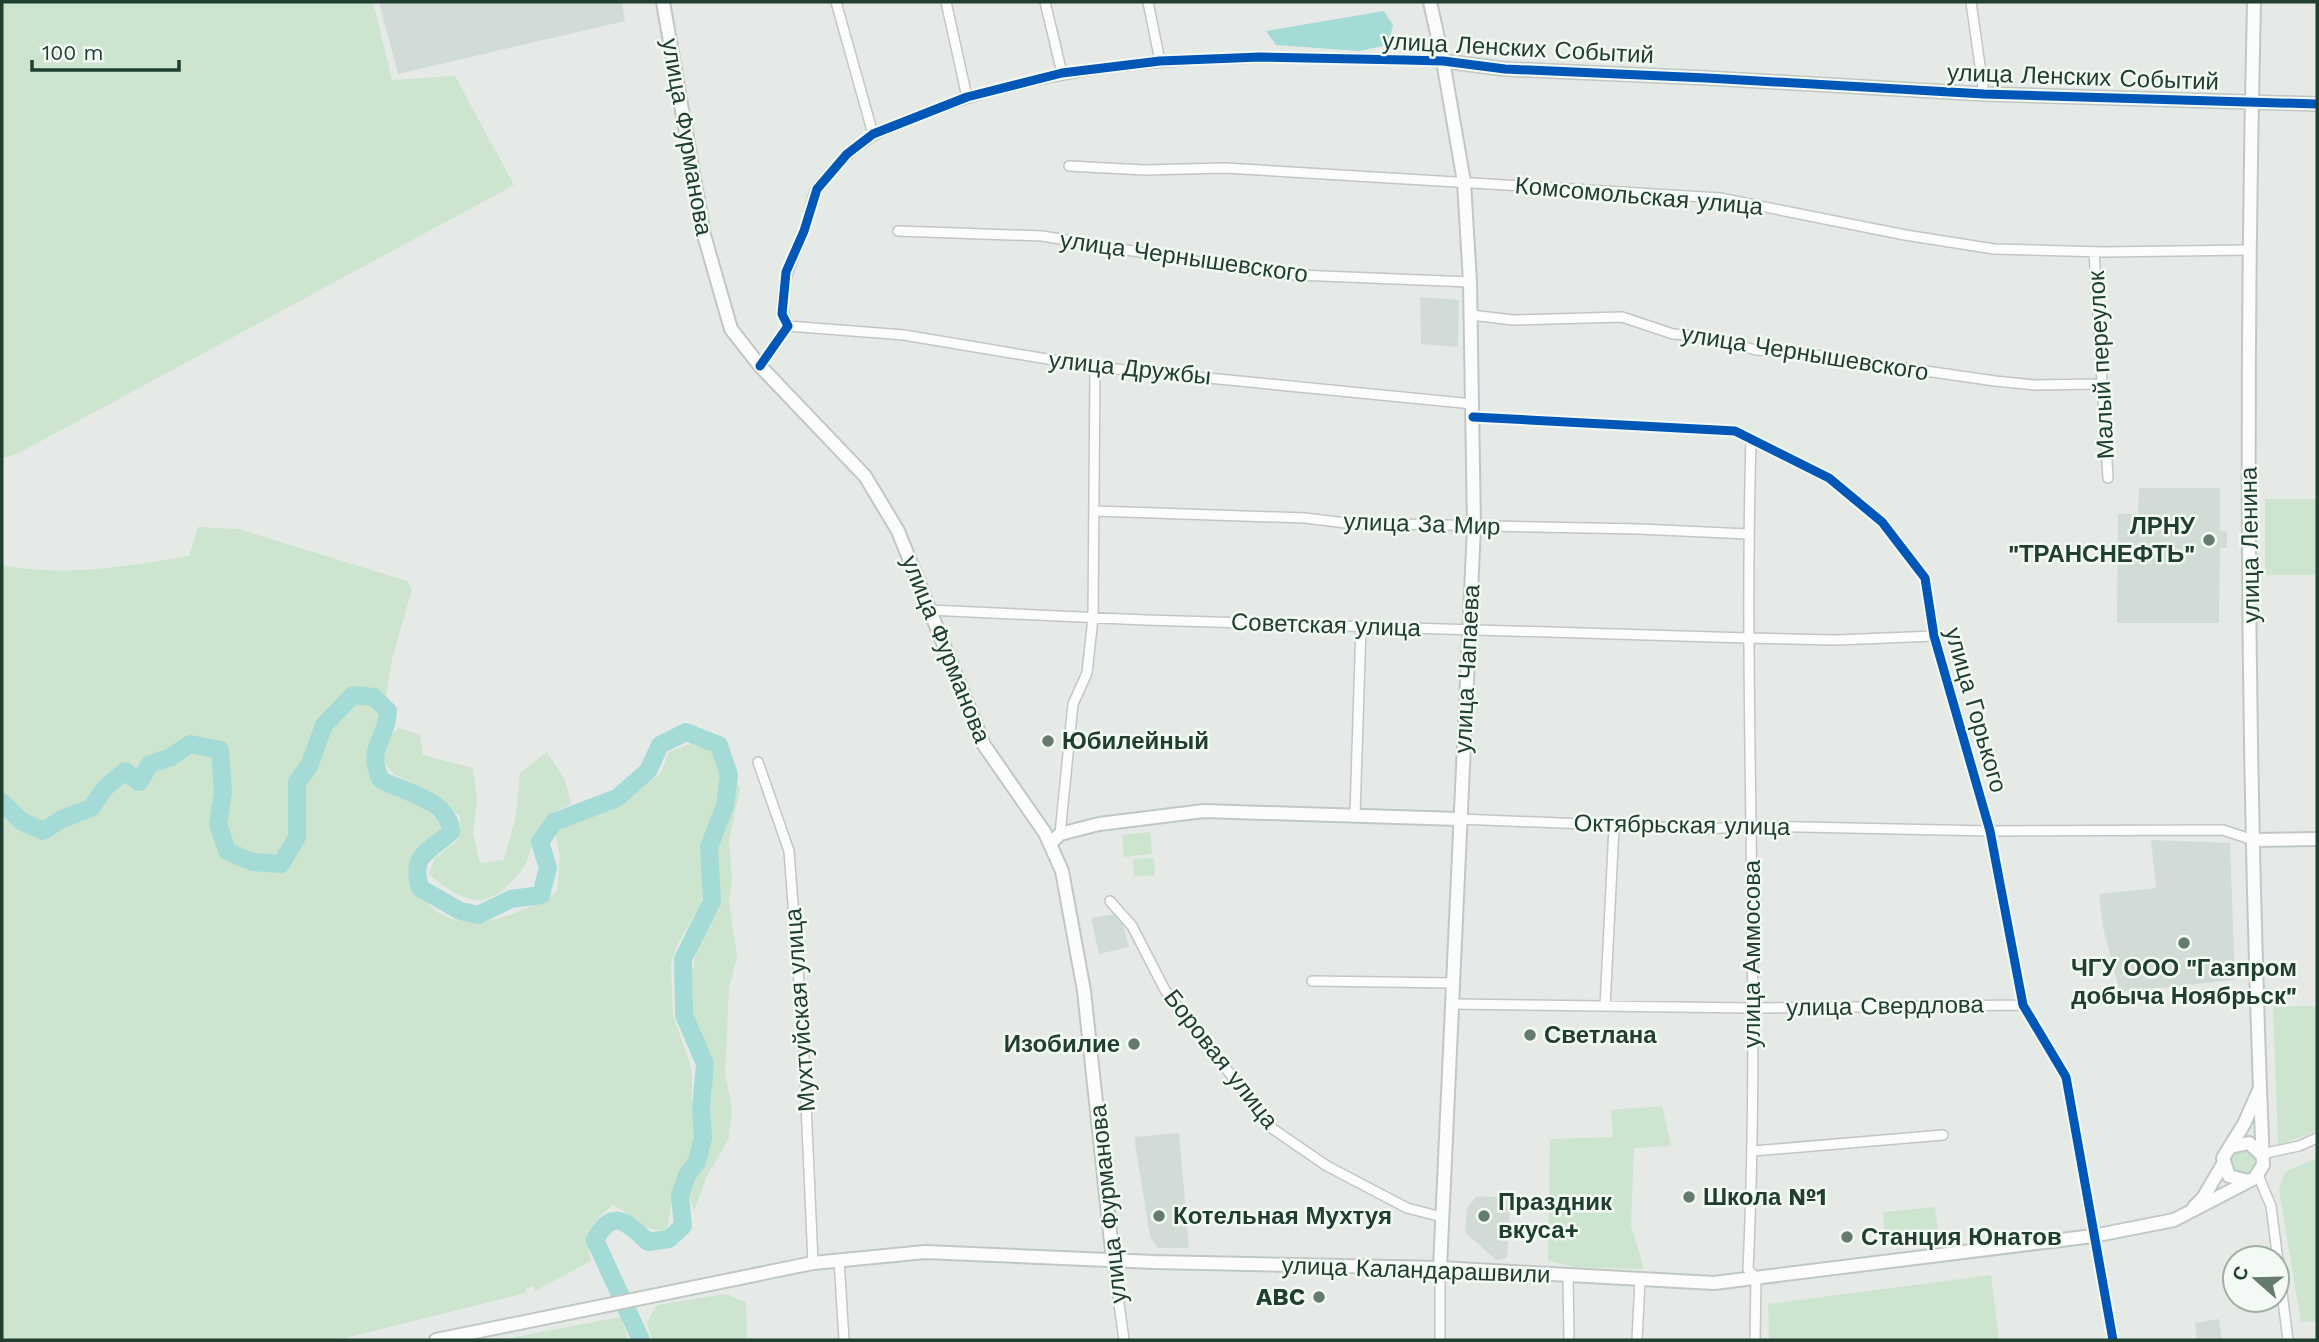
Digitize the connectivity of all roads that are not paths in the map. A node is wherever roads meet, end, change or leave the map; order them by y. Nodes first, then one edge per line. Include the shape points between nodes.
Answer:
1 (663, 2) edge
2 (836, 2) edge
3 (946, 2) edge
4 (1045, 2) edge
5 (1147, 2) edge
6 (1430, 2) edge
7 (1970, 2) edge
8 (2254, 2) edge
9 (1160, 61) junction
10 (1444, 61) junction
11 (1062, 73) junction
12 (1984, 94) junction
13 (967, 97) junction
14 (2252, 102) junction
15 (2317, 104) edge
16 (873, 134) junction
17 (1069, 166) dead end
18 (1464, 182) junction
19 (898, 231) dead end
20 (2249, 250) junction
21 (2094, 252) junction
22 (1471, 282) junction
23 (1471, 315) junction
24 (788, 326) junction
25 (760, 366) junction
26 (1095, 367) junction
27 (2100, 384) junction
28 (1473, 411) junction
29 (1751, 439) junction
30 (2108, 478) dead end
31 (1095, 511) junction
32 (1474, 527) junction
33 (1748, 534) junction
34 (929, 610) junction
35 (1093, 618) junction
36 (1361, 626) junction
37 (1469, 630) junction
38 (1934, 635) junction
39 (1747, 638) junction
40 (758, 762) dead end
41 (1355, 814) junction
42 (1459, 818) junction
43 (1751, 825) junction
44 (1614, 827) junction
45 (1990, 831) junction
46 (1055, 839) junction
47 (2317, 839) edge
48 (2253, 840) junction
49 (1110, 901) dead end
50 (1312, 981) dead end
51 (1453, 983) junction
52 (1453, 1004) junction
53 (2023, 1005) junction
54 (1605, 1006) junction
55 (1752, 1008) junction
56 (2260, 1088) junction
57 (1943, 1135) dead end
58 (2317, 1138) edge
59 (2230, 1147) junction
60 (1754, 1151) junction
61 (2261, 1153) junction
62 (2223, 1164) junction
63 (2253, 1178) junction
64 (2184, 1216) junction
65 (1442, 1217) junction
66 (2093, 1236) junction
67 (839, 1259) junction
68 (1113, 1260) junction
69 (813, 1263) junction
70 (1440, 1268) junction
71 (1568, 1276) junction
72 (1756, 1278) junction
73 (1640, 1280) junction
74 (436, 1340) edge
75 (844, 1340) edge
76 (1124, 1340) edge
77 (1440, 1340) edge
78 (1569, 1340) edge
79 (1637, 1340) edge
80 (1755, 1340) edge
81 (2113, 1340) edge
82 (2288, 1340) edge

1 - 25 main road, улица Фурманова via 717,289 731,329
2 - 16 street
3 - 13 street
4 - 11 street
5 - 9 street
6 - 10 main road, улица Чапаева
7 - 12 street
8 - 14 main road, улица Ленина
9 - 10 street, улица Ленских Событий via 1260,57
9 - 11 street, улица Ленских Событий
10 - 12 main road, улица Ленских Событий via 1505,69
10 - 18 main road, улица Чапаева
11 - 13 street, улица Ленских Событий
12 - 14 main road, улица Ленских Событий
13 - 16 street, улица Ленских Событий
14 - 15 main road, улица Ленских Событий
14 - 20 main road, улица Ленина
16 - 24 street, улица Ленских Событий via 847,154 817,189 786,272 782,314
17 - 18 street, Комсомольская улица via 1225,168
18 - 21 street, Комсомольская улица via 1720,198 1994,249
18 - 22 main road, улица Чапаева
19 - 22 street, улица Чернышевского via 1042,236 1273,274
20 - 21 street, Комсомольская улица
20 - 48 main road, улица Ленина
21 - 27 street, Малый переулок
22 - 23 main road, улица Чапаева
23 - 27 street, улица Чернышевского via 1513,320 1622,317 1673,334 1703,336 1756,351 2008,382
23 - 28 main road, улица Чапаева
24 - 25 street
24 - 26 street, улица Дружбы via 904,335
25 - 34 main road, улица Фурманова via 865,476 898,531
26 - 28 street, улица Дружбы
26 - 31 street
27 - 30 street, Малый переулок
28 - 29 street, улица Горького via 1735,431
28 - 32 main road, улица Чапаева
29 - 33 street, улица Аммосова
29 - 38 street, улица Горького via 1829,478 1882,523 1925,578
31 - 32 street, улица За Мир
31 - 35 street
32 - 33 street, улица За Мир
32 - 37 main road, улица Чапаева
33 - 39 street, улица Аммосова
34 - 35 street, Советская улица
34 - 46 main road, улица Фурманова via 984,745
35 - 36 street, Советская улица
35 - 46 street via 1087,673 1073,704
36 - 37 street, Советская улица
36 - 41 street
37 - 39 street, Советская улица
37 - 42 main road, улица Чапаева
38 - 39 street, Советская улица
38 - 45 street, улица Горького
39 - 43 street, улица Аммосова
40 - 69 street, Мухтуйская улица via 789,851
41 - 42 main road, Октябрьская улица
41 - 46 main road, Октябрьская улица via 1203,811 1099,824
42 - 44 street, Октябрьская улица
42 - 51 main road, улица Чапаева
43 - 44 street, Октябрьская улица
43 - 45 street, Октябрьская улица
43 - 55 street, улица Аммосова
44 - 54 street
45 - 48 street, Октябрьская улица via 2223,830
45 - 53 street, улица Горького
46 - 68 main road, улица Фурманова via 1084,991
47 - 48 main road, Октябрьская улица
48 - 56 main road, улица Ленина
49 - 65 street, Боровая улица via 1132,926 1165,990 1273,1129 1327,1166 1407,1208
50 - 51 street
51 - 52 main road, улица Чапаева
52 - 54 street, улица Свердлова
52 - 65 main road, улица Чапаева
53 - 55 street, улица Свердлова
53 - 66 street, улица Горького via 2066,1077
54 - 55 street, улица Свердлова
55 - 60 street, улица Аммосова
56 - 59 main road, улица Ленина
56 - 61 main road, улица Ленина
57 - 60 street
58 - 61 street
59 - 61 main road via 2249,1143
59 - 62 main road
60 - 72 street, улица Аммосова via 1748,1269
61 - 63 main road via 2263,1165
62 - 63 main road via 2229,1177
62 - 64 main road via 2203,1198
63 - 64 main road, улица Каландарашвили
63 - 82 street via 2272,1206
64 - 66 main road, улица Каландарашвили
65 - 70 main road, улица Чапаева
66 - 72 main road, улица Каландарашвили
66 - 81 street, улица Горького
67 - 68 main road, улица Каландарашвили via 925,1252
67 - 69 main road, улица Каландарашвили
67 - 75 street
68 - 70 main road, улица Каландарашвили
68 - 76 street, улица Фурманова
69 - 74 main road, улица Каландарашвили
70 - 71 main road, улица Каландарашвили
70 - 77 street, улица Чапаева
71 - 73 main road, улица Каландарашвили
71 - 78 street
72 - 73 main road, улица Каландарашвили via 1714,1283
72 - 80 street, улица Аммосова
73 - 79 street

